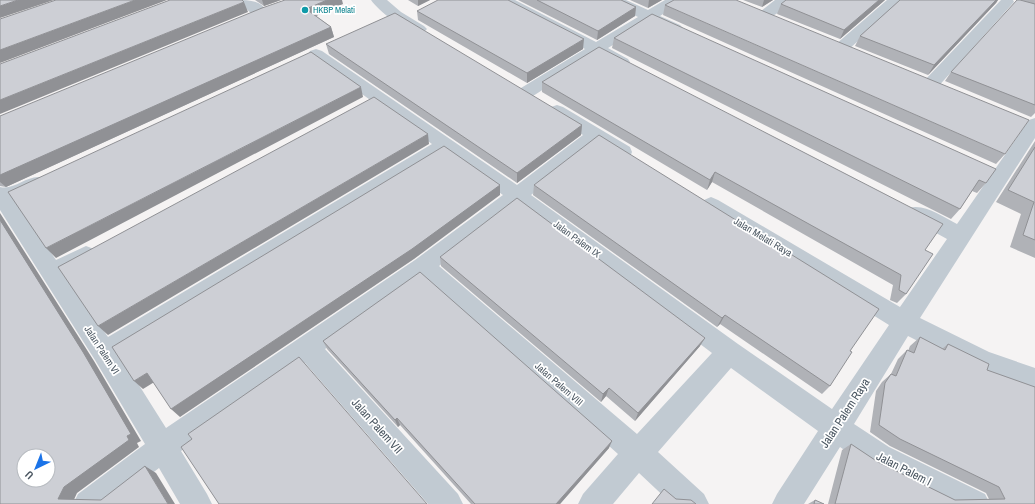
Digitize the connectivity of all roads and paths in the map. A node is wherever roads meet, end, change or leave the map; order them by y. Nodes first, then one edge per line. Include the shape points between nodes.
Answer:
1 (244, 0) edge
2 (378, 0) edge
3 (504, 0) edge
4 (614, 0) edge
5 (675, 0) edge
6 (785, 0) edge
7 (896, 0) edge
8 (1010, 3) edge
9 (261, 14) edge
10 (649, 16) junction
11 (764, 16) edge
12 (692, 36) edge
13 (438, 40) edge
14 (841, 48) edge
15 (597, 49) junction
16 (315, 54) edge
17 (639, 70) edge
18 (931, 85) edge
19 (378, 98) junction
20 (358, 109) edge
21 (1029, 124) edge
22 (596, 135) junction
23 (445, 145) junction
24 (638, 160) edge
25 (53, 176) edge
26 (692, 194) edge
27 (517, 195) junction
28 (1, 198) edge
29 (905, 207) edge
30 (961, 236) junction
31 (100, 247) edge
32 (423, 266) junction
33 (52, 273) junction
34 (904, 322) junction
35 (307, 347) junction
36 (104, 352) junction
37 (729, 352) junction
38 (1035, 380) edge
39 (836, 428) junction
40 (162, 448) junction
41 (639, 454) junction
42 (88, 504) edge
43 (197, 504) edge
44 (448, 504) edge
45 (593, 504) edge
46 (694, 504) edge
47 (787, 504) edge
48 (975, 504) edge

1 - 9 street
2 - 13 street via 400,18
3 - 15 street
4 - 10 street
5 - 10 street
6 - 11 street
7 - 14 street
8 - 18 street
10 - 12 street
10 - 15 street
15 - 17 street
15 - 22 street via 520,88
16 - 19 street, Jalan Palem IX
19 - 20 street
19 - 23 street, Jalan Palem IX
21 - 30 street, Jalan Palem Raya via 994,172
22 - 24 street
22 - 27 street
23 - 27 street, Jalan Palem IX
23 - 36 street
25 - 28 street
26 - 34 street, Jalan Melati Raya
27 - 32 street
27 - 37 street, Jalan Palem IX
28 - 33 street, Jalan Palem VI
29 - 30 street
30 - 34 street, Jalan Palem Raya
31 - 33 street
32 - 35 street
32 - 41 street, Jalan Palem VIII
33 - 36 street, Jalan Palem VI
34 - 38 street, Jalan Melati Raya via 982,361
34 - 39 street, Jalan Palem Raya
35 - 40 street
35 - 44 street, Jalan Palem VII
36 - 40 street, Jalan Palem VI
37 - 39 street, Jalan Palem IX
37 - 41 street
39 - 47 street, Jalan Palem Raya
39 - 48 street, Jalan Palem I via 879,457
40 - 42 street
40 - 43 street, Jalan Palem VI
41 - 45 street
41 - 46 street, Jalan Palem VIII

